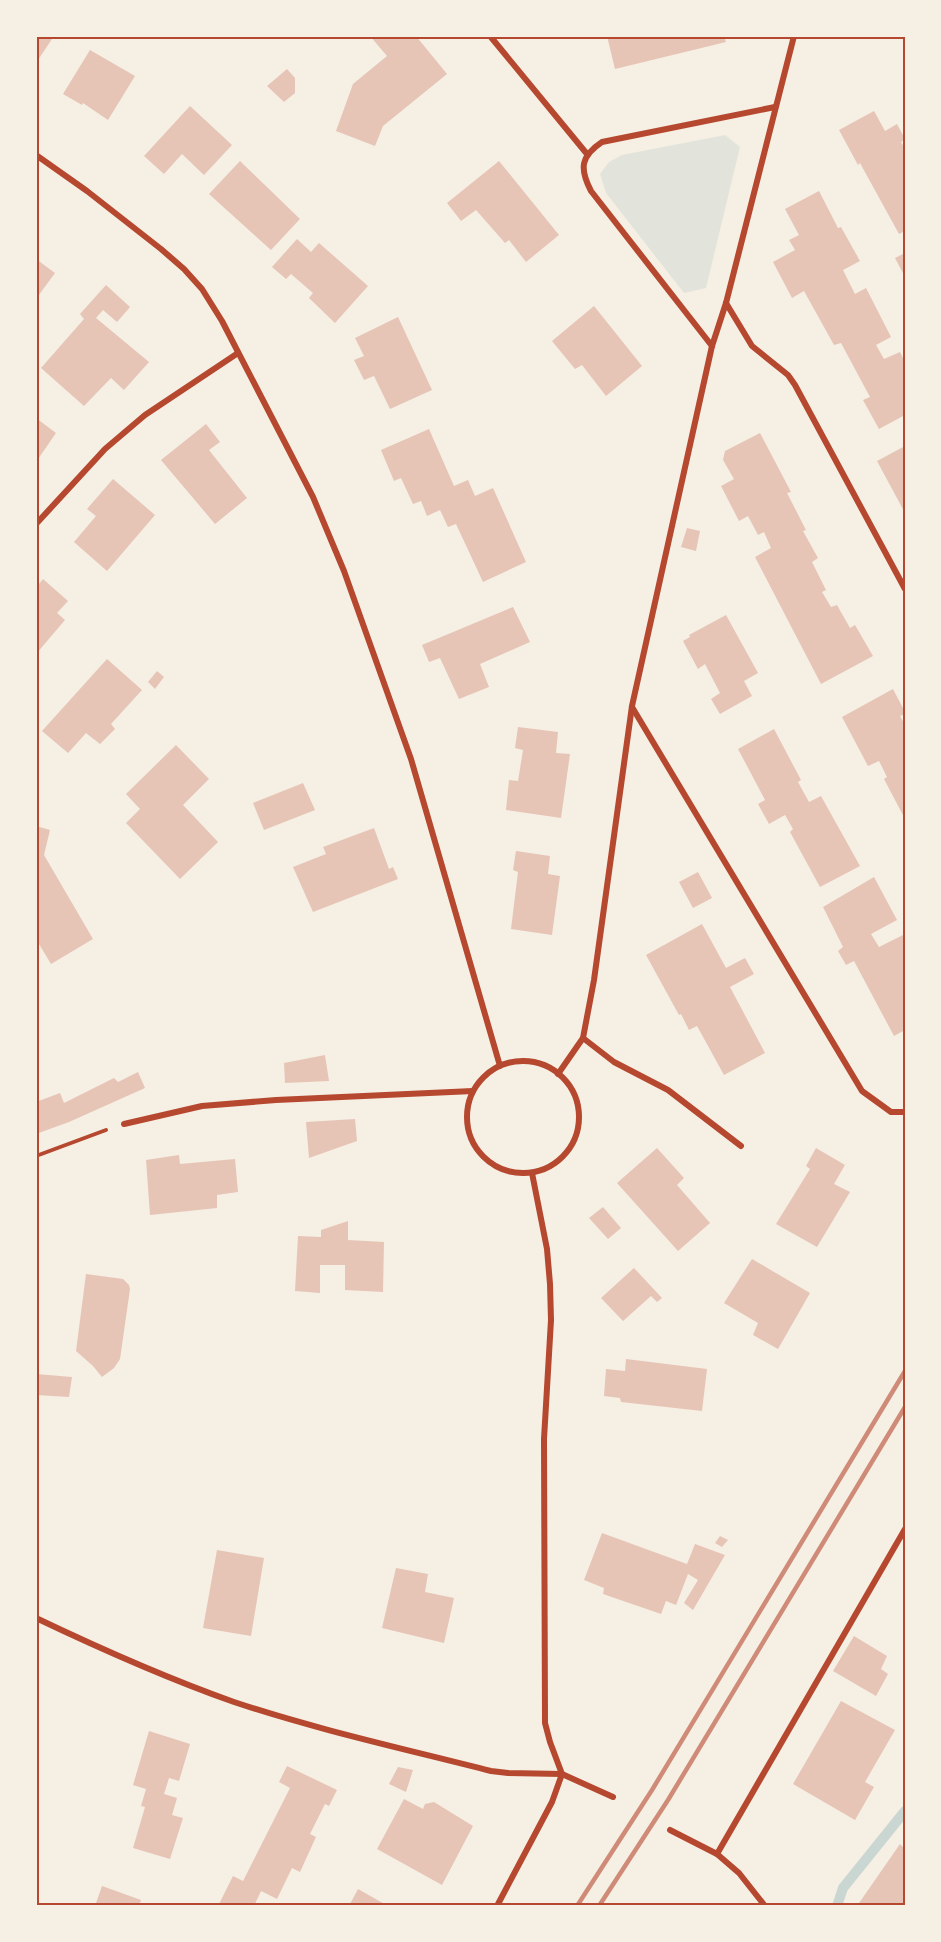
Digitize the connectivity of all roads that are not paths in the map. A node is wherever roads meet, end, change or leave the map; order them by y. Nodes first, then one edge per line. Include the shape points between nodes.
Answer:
1 (490, 36) edge
2 (794, 36) edge
3 (775, 107) junction
4 (587, 154) junction
5 (36, 155) edge
6 (726, 303) junction
7 (712, 346) junction
8 (238, 353) junction
9 (36, 524) edge
10 (905, 590) edge
11 (632, 706) junction
12 (583, 1038) junction
13 (500, 1066) junction
14 (558, 1074) junction
15 (473, 1091) junction
16 (905, 1112) edge
17 (124, 1124) road end
18 (741, 1146) dead end
19 (532, 1173) junction
20 (905, 1529) edge
21 (36, 1618) edge
22 (562, 1774) junction
23 (613, 1797) dead end
24 (670, 1830) dead end
25 (717, 1854) junction
26 (497, 1906) edge
27 (765, 1906) edge

1 - 4 street
2 - 3 street
3 - 4 street via 602,142
3 - 6 street
4 - 7 street via 583,165 591,191
5 - 8 street via 184,269 202,289
6 - 7 street
6 - 10 street via 752,346 795,385
7 - 11 street
8 - 9 street via 145,416 105,449
8 - 13 street via 313,497 348,582 411,759
11 - 12 street
11 - 16 street via 862,1091 891,1112
12 - 14 street
12 - 18 street via 614,1062 668,1090
13 - 14 street via 530,1062
13 - 15 street
14 - 19 street via 571,1087 578,1105 577,1132 564,1156
15 - 17 street via 202,1106
15 - 19 street via 467,1108 472,1143 497,1167 514,1173
19 - 22 street via 547,1249 550,1311 544,1439 545,1723
20 - 25 street
21 - 22 street via 135,1664 283,1717 491,1771
22 - 23 street
22 - 26 street via 552,1802
24 - 25 street
25 - 27 street via 739,1873

